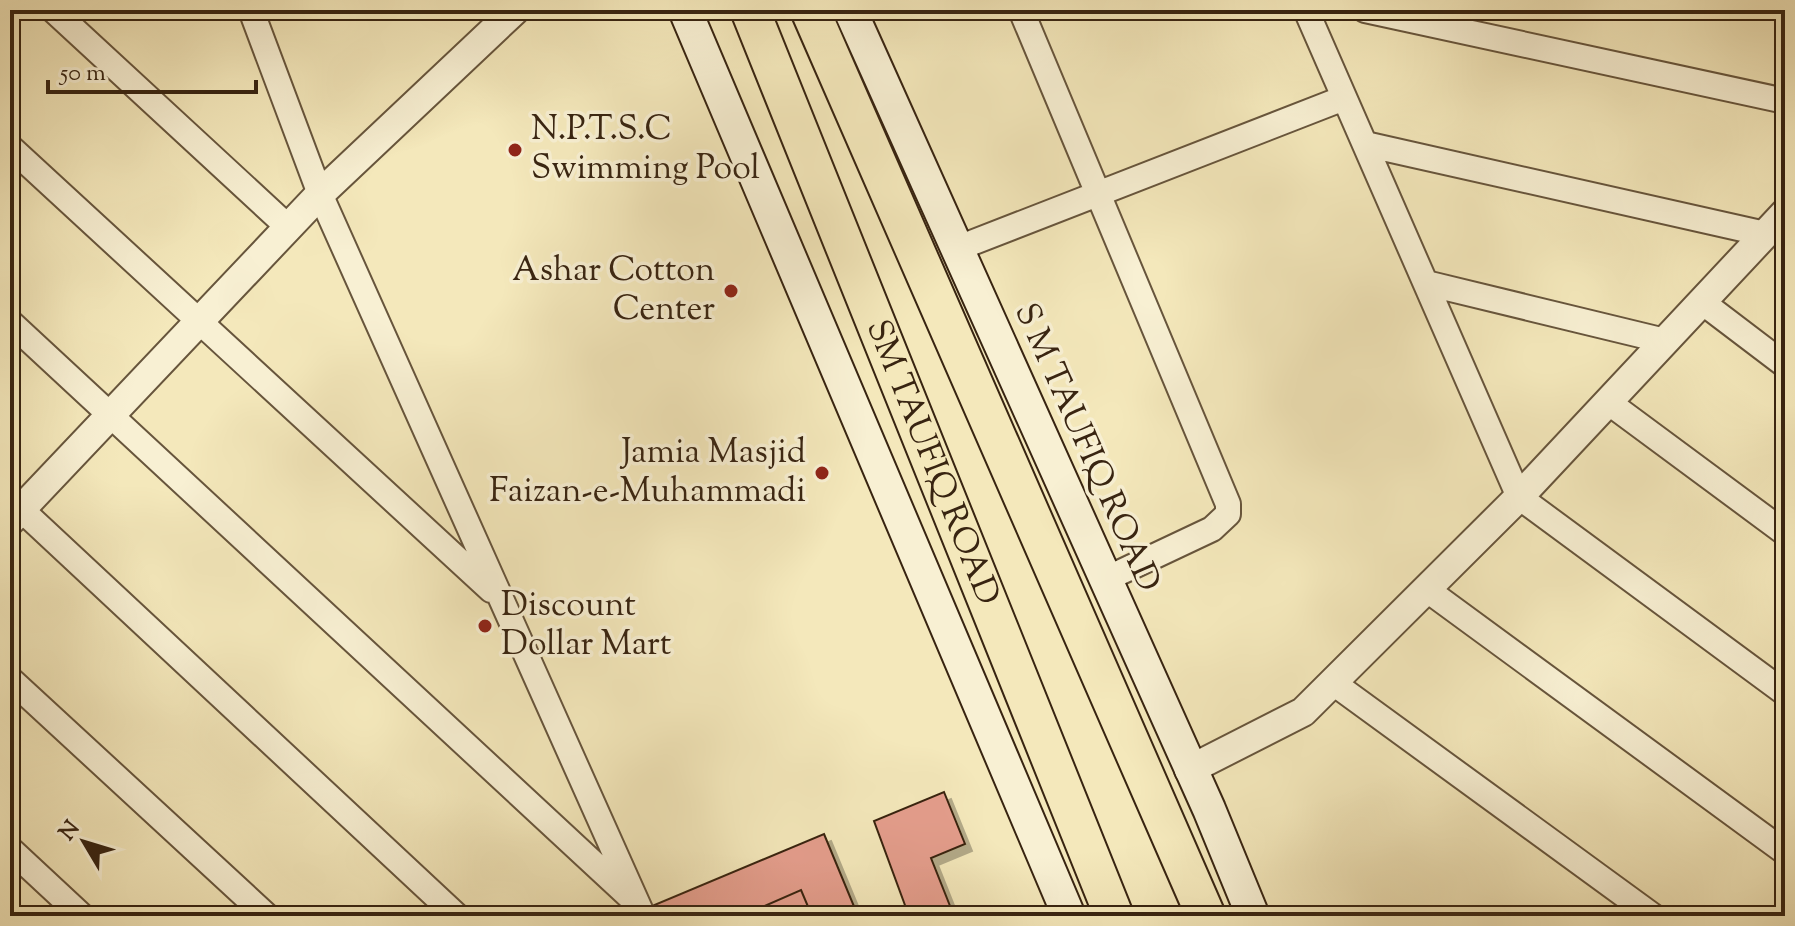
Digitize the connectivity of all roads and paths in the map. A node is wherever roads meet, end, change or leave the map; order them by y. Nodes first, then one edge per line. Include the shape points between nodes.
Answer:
1 (53, 10) edge
2 (251, 10) edge
3 (515, 10) edge
4 (685, 10) edge
5 (750, 10) edge
6 (810, 10) edge
7 (850, 10) edge
8 (1021, 10) edge
9 (1306, 10) edge
10 (1365, 10) edge
11 (1344, 98) junction
12 (1785, 101) edge
13 (1365, 144) junction
14 (10, 147) edge
15 (320, 194) junction
16 (1098, 194) junction
17 (1785, 213) edge
18 (288, 227) junction
19 (1765, 234) junction
20 (956, 249) junction
21 (1426, 283) junction
22 (1702, 302) junction
23 (10, 322) edge
24 (199, 322) junction
25 (1665, 341) junction
26 (1785, 365) edge
27 (1608, 402) junction
28 (110, 415) junction
29 (1519, 497) junction
30 (14, 510) edge
31 (1785, 533) edge
32 (1104, 580) junction
33 (1426, 589) junction
34 (500, 598) junction
35 (10, 679) edge
36 (1332, 682) junction
37 (1785, 693) edge
38 (1189, 770) junction
39 (10, 849) edge
40 (1785, 852) edge
41 (640, 910) edge
42 (1066, 914) edge
43 (82, 916) edge
44 (267, 916) edge
45 (457, 916) edge
46 (1114, 916) edge
47 (1206, 916) edge
48 (1253, 916) edge
49 (1653, 916) edge

1 - 18 street
2 - 15 street
3 - 15 street
4 - 42 main road
5 - 46 highway, SM TAUFIQ ROAD
6 - 47 highway
7 - 20 main road, S M TAUFIQ ROAD
8 - 16 street
9 - 11 street
10 - 12 street
11 - 13 street
11 - 16 street
13 - 19 street
13 - 21 street
14 - 24 street
15 - 18 street
15 - 34 street
16 - 20 street
16 - 32 street via 1228,504 1228,514 1212,529
17 - 19 street
18 - 24 street
19 - 22 street
20 - 32 main road, S M TAUFIQ ROAD
21 - 25 street
21 - 29 street
22 - 25 street
22 - 26 street
23 - 28 street
24 - 28 street
24 - 34 street
25 - 27 street
27 - 29 street
27 - 31 street
28 - 30 street
28 - 41 street
29 - 33 street
29 - 37 street
30 - 45 street
32 - 38 main road, S M TAUFIQ ROAD
33 - 36 street
33 - 40 street
34 - 41 street
35 - 44 street
36 - 38 street via 1303,712
36 - 49 street
38 - 48 main road, S M TAUFIQ ROAD
39 - 43 street

